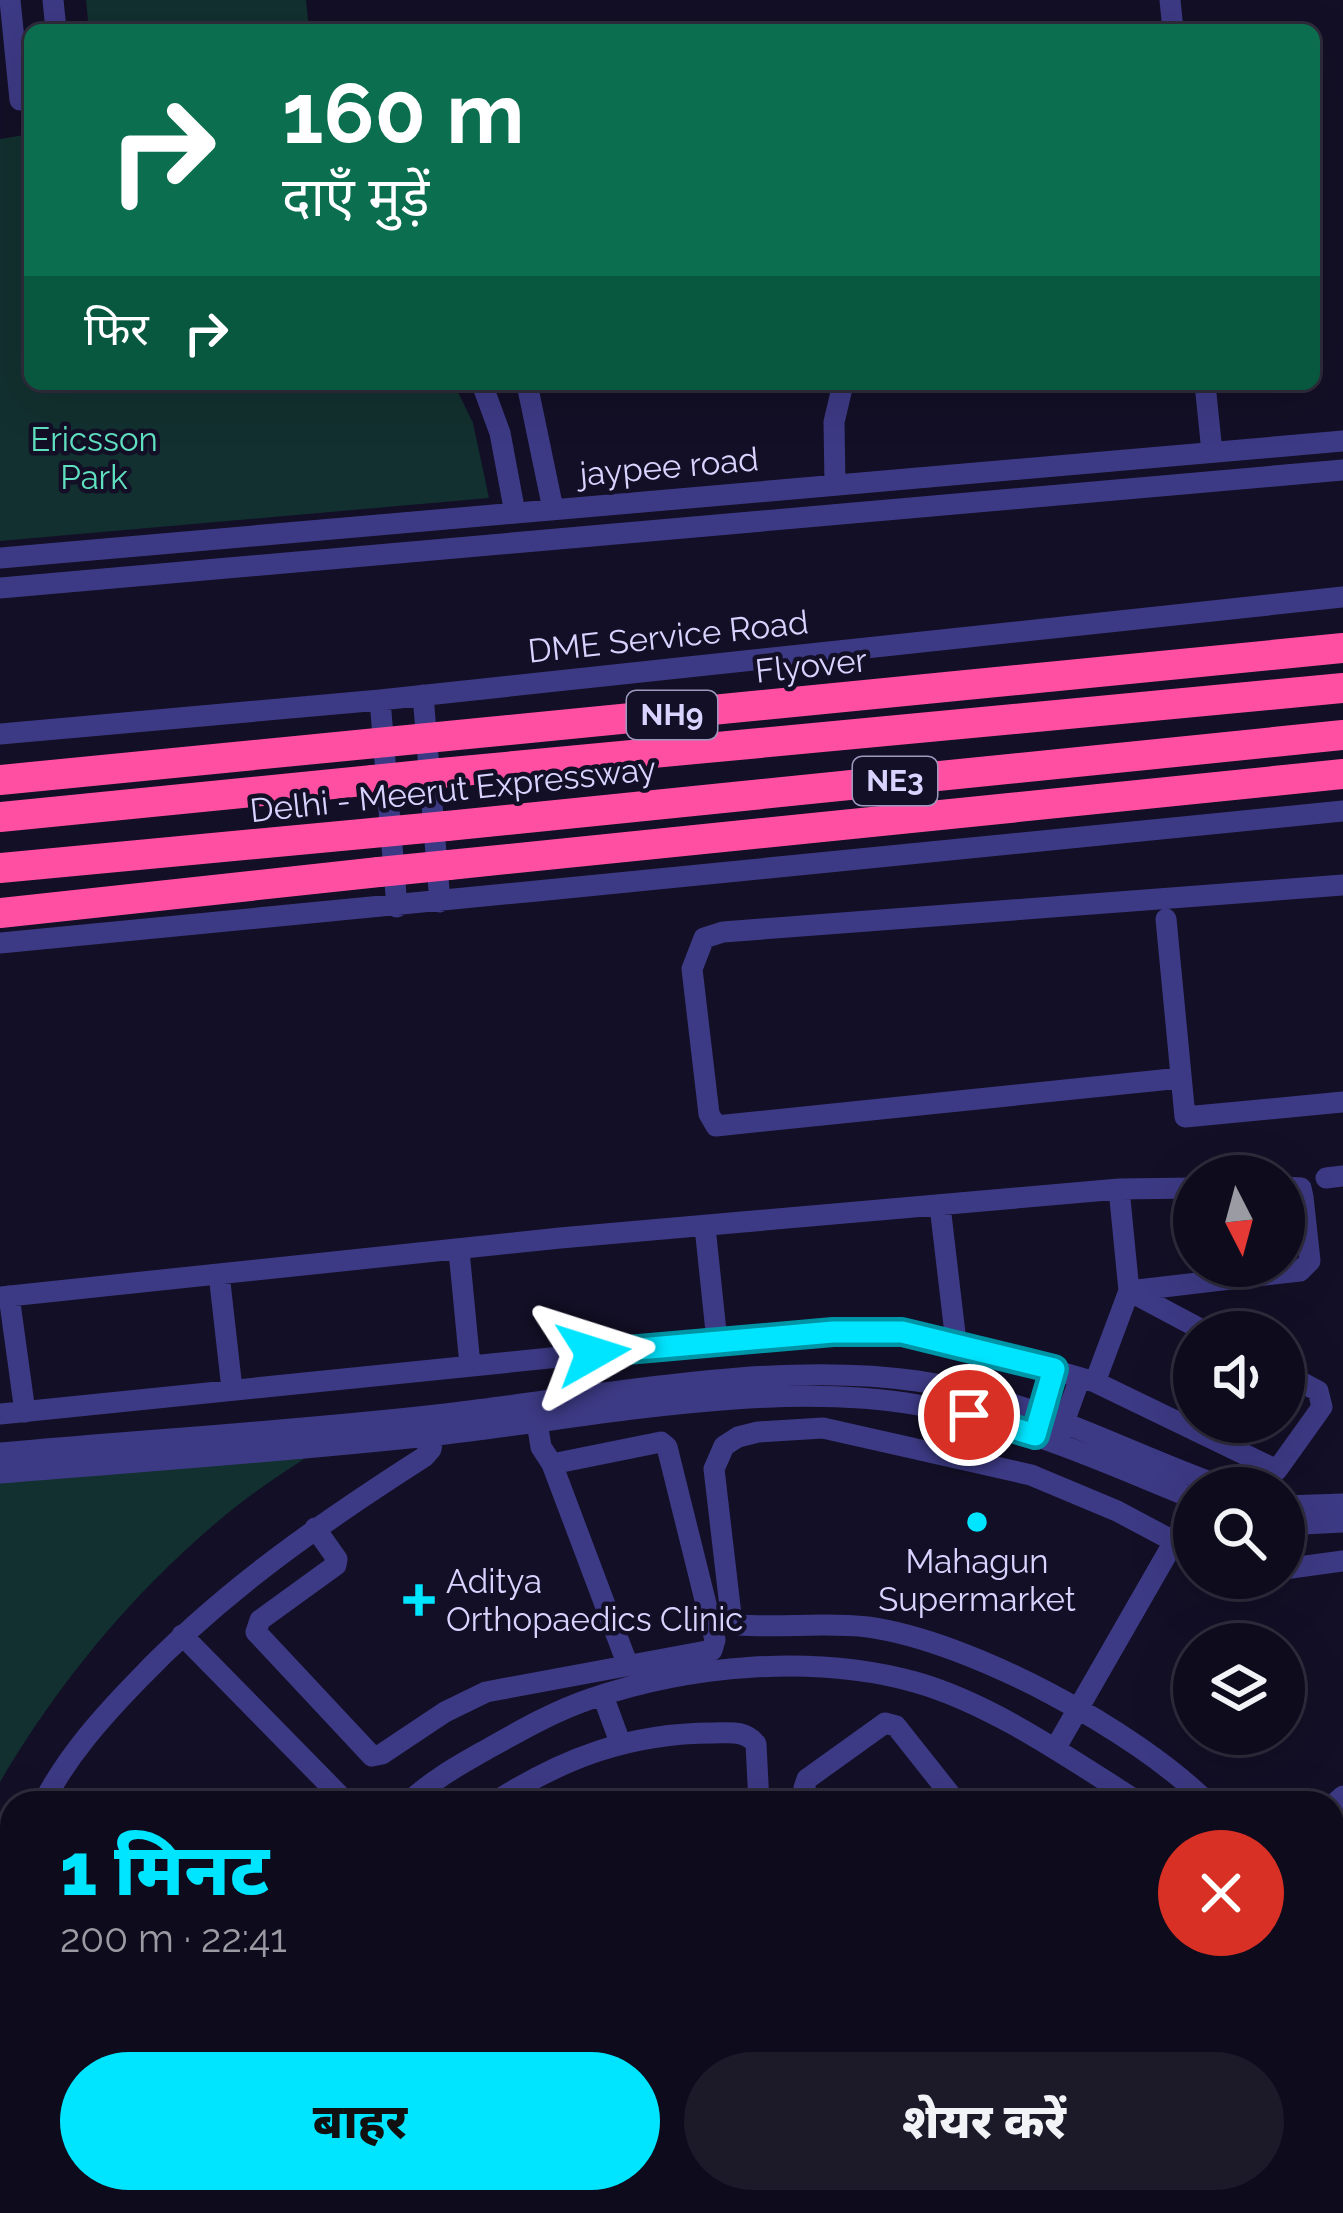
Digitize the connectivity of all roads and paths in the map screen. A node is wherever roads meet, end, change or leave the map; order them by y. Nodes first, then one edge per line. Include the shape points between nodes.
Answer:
1 (10, 0) edge
2 (15, 65) edge
3 (16, 102) edge
4 (484, 390) edge
5 (528, 390) edge
6 (842, 390) edge
7 (1206, 390) edge
8 (1343, 441) edge
9 (1212, 452) junction
10 (1076, 464) junction
11 (1343, 470) edge
12 (835, 485) junction
13 (1078, 493) junction
14 (554, 509) junction
15 (514, 513) junction
16 (64, 552) junction
17 (0, 558) edge
18 (69, 582) junction
19 (0, 588) edge
20 (1343, 597) edge
21 (1343, 648) edge
22 (1343, 688) edge
23 (422, 695) junction
24 (380, 700) junction
25 (0, 734) edge
26 (1343, 735) edge
27 (1343, 774) edge
28 (0, 779) edge
29 (1343, 811) edge
30 (0, 818) edge
31 (0, 868) edge
32 (1343, 885) edge
33 (440, 902) junction
34 (397, 907) junction
35 (0, 913) edge
36 (1166, 919) dead end
37 (0, 944) edge
38 (1181, 1078) junction
39 (1343, 1102) edge
40 (1173, 1188) edge
41 (1118, 1189) junction
42 (940, 1206) junction
43 (1305, 1215) edge
44 (705, 1227) junction
45 (459, 1251) junction
46 (1305, 1266) edge
47 (219, 1274) junction
48 (1173, 1286) edge
49 (1129, 1291) junction
50 (5, 1297) edge
51 (1173, 1314) edge
52 (717, 1341) junction
53 (956, 1342) junction
54 (470, 1365) junction
55 (1054, 1369) junction
56 (1088, 1380) junction
57 (1305, 1384) edge
58 (232, 1389) junction
59 (25, 1412) junction
60 (0, 1414) edge
61 (1173, 1420) edge
62 (537, 1422) junction
63 (436, 1425) junction
64 (1049, 1429) junction
65 (1305, 1431) edge
66 (1220, 1443) edge
67 (1296, 1443) edge
68 (124, 1452) junction
69 (0, 1453) edge
70 (552, 1463) junction
71 (0, 1473) edge
72 (1173, 1480) edge
73 (1343, 1504) edge
74 (1305, 1506) edge
75 (1343, 1522) edge
76 (1305, 1524) edge
77 (315, 1528) junction
78 (1173, 1541) edge
79 (1343, 1561) edge
80 (1173, 1565) edge
81 (1305, 1566) edge
82 (182, 1635) junction
83 (627, 1663) junction
84 (603, 1696) junction
85 (1078, 1710) junction
86 (620, 1742) junction
87 (1055, 1749) junction
88 (51, 1791) edge
89 (335, 1791) edge
90 (425, 1791) edge
91 (513, 1791) edge
92 (758, 1791) edge
93 (806, 1791) edge
94 (947, 1791) edge
95 (1104, 1791) edge
96 (1194, 1791) edge

1 - 2 street
2 - 3 street
4 - 15 street
5 - 14 street
6 - 12 street
7 - 9 street
8 - 9 street, jaypee road
9 - 10 street, jaypee road
10 - 12 street, jaypee road
10 - 13 street
11 - 13 street
12 - 14 street, jaypee road
13 - 18 street
14 - 15 street, jaypee road
15 - 16 street, jaypee road
16 - 17 street, jaypee road
16 - 18 street
18 - 19 street
20 - 23 street, DME Service Road
21 - 28 highway, Flyover / NH9, bridge
22 - 30 highway, Delhi - Meerut Expressway / NE3, bridge
23 - 24 street, DME Service Road
23 - 33 street
24 - 25 street, DME Service Road
24 - 34 street
26 - 31 highway, Delhi - Meerut Expressway / NE3, bridge
27 - 35 highway, bridge
29 - 33 street
32 - 38 street via 723,932 704,938 692,970 716,1126
33 - 34 street
34 - 37 street
36 - 38 street
38 - 39 street via 1185,1117
40 - 41 street
41 - 42 street
41 - 49 street
42 - 44 street
42 - 53 street
43 - 46 street
44 - 45 street
44 - 52 street
45 - 47 street
45 - 54 street
47 - 50 street
47 - 58 street
48 - 49 street
49 - 51 street
49 - 56 street
50 - 59 street
52 - 53 street via 902,1332
52 - 54 street
53 - 55 street
54 - 58 street
55 - 56 street
55 - 64 street
56 - 61 street
56 - 64 street
57 - 65 street via 1318,1391 1322,1407
58 - 59 street
59 - 60 street
62 - 63 street
62 - 64 street via 749,1399 857,1398
62 - 70 street
63 - 64 street via 742,1379 837,1377 938,1384
63 - 68 street
63 - 77 street via 424,1457
64 - 72 street
66 - 67 street via 1277,1470
68 - 69 street
68 - 71 street
70 - 83 street
70 - 83 street via 661,1442 672,1455 715,1646
73 - 74 street
75 - 76 street
77 - 82 street
77 - 83 street via 336,1564 260,1620 256,1632 372,1756 486,1692
78 - 85 street via 1030,1475 823,1428 738,1437 716,1458 731,1615 739,1625 902,1634 968,1655
79 - 81 street
80 - 85 street
82 - 88 street via 90,1733
82 - 89 street
84 - 86 street
84 - 87 street via 743,1670 878,1675 949,1694
84 - 90 street via 541,1719
85 - 87 street
85 - 96 street
86 - 91 street
86 - 92 street via 746,1734 756,1744
87 - 95 street
93 - 94 street via 807,1779 885,1724 896,1726

